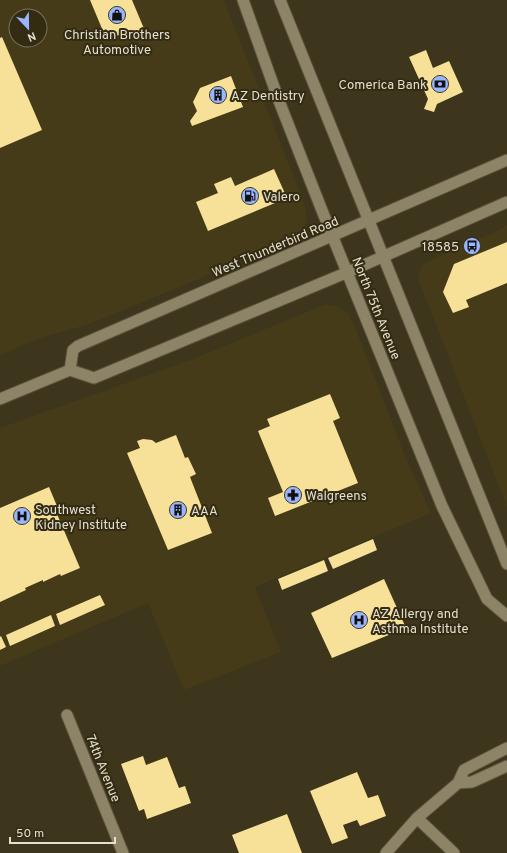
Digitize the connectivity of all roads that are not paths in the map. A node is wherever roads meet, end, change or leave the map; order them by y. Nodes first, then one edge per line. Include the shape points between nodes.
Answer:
1 (243, 0) edge
2 (280, 0) edge
3 (507, 160) edge
4 (507, 202) edge
5 (368, 222) junction
6 (333, 237) junction
7 (383, 257) junction
8 (348, 272) junction
9 (70, 370) junction
10 (0, 399) edge
11 (507, 564) edge
12 (507, 616) edge
13 (67, 715) dead end
14 (507, 748) edge
15 (507, 766) edge
16 (458, 783) junction
17 (417, 818) junction
18 (123, 853) edge
19 (386, 853) edge
20 (454, 853) edge

1 - 6 main road, North 75th Avenue via 279,101
2 - 5 main road, North 75th Avenue
3 - 5 main road, West Thunderbird Road
4 - 7 main road
5 - 6 main road, West Thunderbird Road
5 - 7 main road, North 75th Avenue
6 - 8 main road, North 75th Avenue
6 - 9 main road, West Thunderbird Road via 75,347
7 - 8 main road
7 - 11 main road, North 75th Avenue
8 - 9 main road via 94,378
8 - 12 main road, North 75th Avenue via 442,506 487,599
9 - 10 main road
13 - 18 main road, 74th Avenue
14 - 16 main road via 464,770
15 - 16 main road via 472,782
16 - 17 main road
17 - 19 main road
17 - 20 main road

